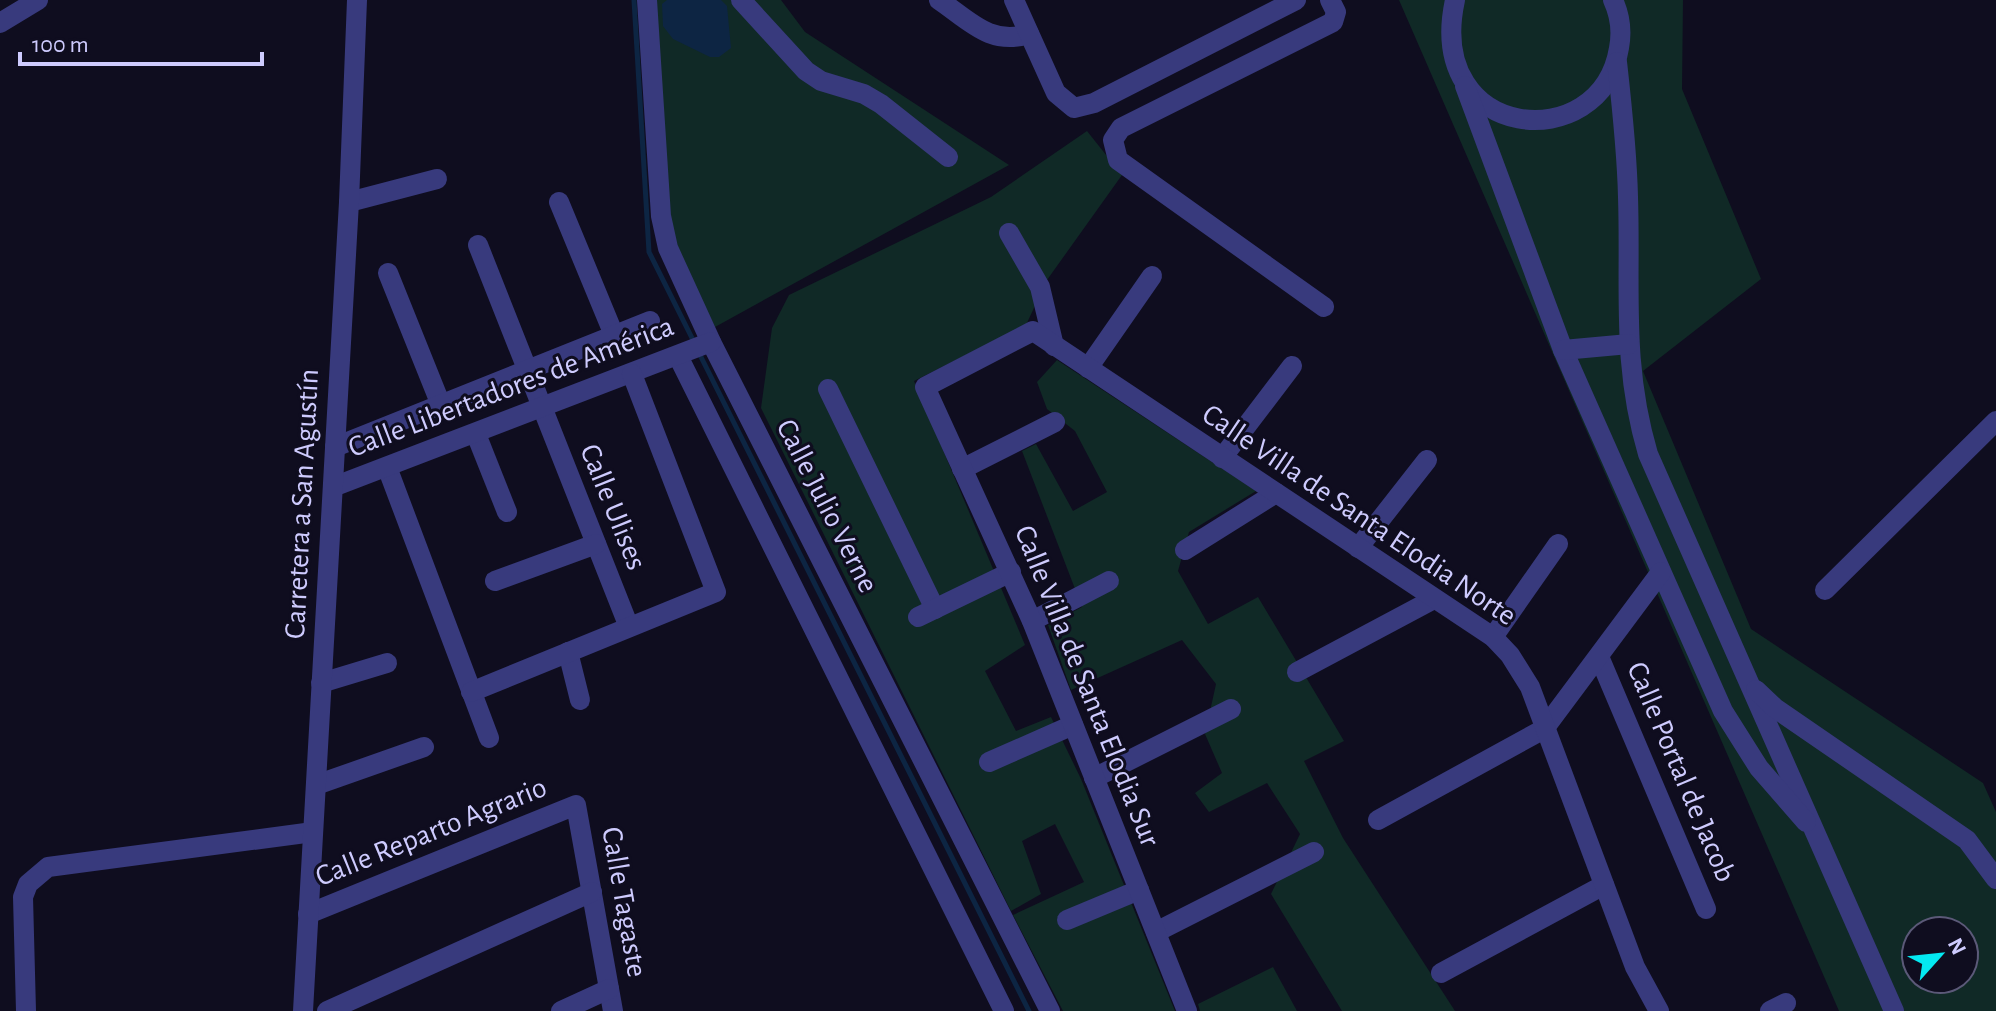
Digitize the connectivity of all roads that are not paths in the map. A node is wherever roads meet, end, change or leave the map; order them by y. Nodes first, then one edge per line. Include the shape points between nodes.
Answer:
1 (38, 0) edge
2 (357, 0) edge
3 (647, 0) edge
4 (741, 0) edge
5 (939, 0) edge
6 (1014, 0) edge
7 (1296, 0) edge
8 (1330, 0) edge
9 (1455, 0) edge
10 (1613, 0) edge
11 (6, 13) edge
12 (1029, 34) junction
13 (1617, 62) junction
14 (1465, 86) junction
15 (948, 157) dead end
16 (437, 179) dead end
17 (349, 202) junction
18 (559, 202) dead end
19 (1009, 233) dead end
20 (478, 245) dead end
21 (388, 273) dead end
22 (1152, 276) dead end
23 (1324, 307) dead end
24 (650, 321) dead end
25 (614, 335) junction
26 (1629, 344) junction
27 (1054, 346) junction
28 (695, 349) junction
29 (1563, 350) junction
30 (1292, 366) dead end
31 (1088, 368) junction
32 (527, 371) junction
33 (632, 374) junction
34 (925, 387) joint
35 (828, 389) dead end
36 (441, 405) junction
37 (542, 408) junction
38 (1996, 421) edge
39 (1055, 422) dead end
40 (476, 434) junction
41 (335, 447) junction
42 (1222, 458) junction
43 (1427, 460) dead end
44 (387, 467) junction
45 (962, 469) junction
46 (333, 487) junction
47 (1276, 493) junction
48 (507, 512) dead end
49 (596, 544) junction
50 (1558, 544) dead end
51 (1358, 548) junction
52 (1185, 550) dead end
53 (1011, 572) junction
54 (1661, 572) junction
55 (495, 581) dead end
56 (1109, 581) dead end
57 (1825, 590) dead end
58 (1434, 599) junction
59 (1032, 621) junction
60 (629, 627) junction
61 (1493, 637) junction
62 (568, 652) junction
63 (1600, 659) junction
64 (387, 663) dead end
65 (1297, 672) dead end
66 (321, 683) junction
67 (1750, 685) junction
68 (471, 692) junction
69 (580, 700) dead end
70 (1231, 709) dead end
71 (1073, 725) junction
72 (1544, 729) junction
73 (489, 738) dead end
74 (424, 747) dead end
75 (989, 762) dead end
76 (1094, 778) junction
77 (316, 785) junction
78 (576, 805) joint
79 (1378, 820) dead end
80 (1815, 830) junction
81 (313, 832) junction
82 (1314, 852) dead end
83 (1996, 879) edge
84 (1604, 885) junction
85 (1139, 890) junction
86 (592, 892) junction
87 (1706, 909) dead end
88 (308, 914) junction
89 (1067, 920) dead end
90 (1156, 932) junction
91 (1441, 973) dead end
92 (609, 989) junction
93 (26, 1011) edge
94 (303, 1011) edge
95 (327, 1011) edge
96 (561, 1011) edge
97 (613, 1011) edge
98 (1004, 1011) edge
99 (1050, 1011) edge
100 (1187, 1011) edge
101 (1659, 1011) edge
102 (1894, 1011) edge

1 - 11 street
2 - 17 street, Carretera a San Agustín
3 - 28 street, Calle Julio Verne via 661,216
4 - 15 street via 806,71 881,104
5 - 12 street via 993,37 1009,40
6 - 12 street
7 - 12 street via 1094,103 1074,108 1056,93
8 - 23 street via 1336,12 1333,22 1121,128 1113,140 1118,160
9 - 14 street via 1448,34
10 - 13 street via 1621,35
13 - 14 street via 1585,105 1561,117 1508,117 1484,105
13 - 26 street via 1628,198
14 - 29 street
16 - 17 street
17 - 41 street, Carretera a San Agustín
18 - 25 street
19 - 27 street via 1040,287
20 - 32 street, Calle Ulises
21 - 36 street
22 - 31 street
24 - 25 street, Calle Libertadores de América
25 - 32 street, Calle Libertadores de América
26 - 29 street
26 - 67 street via 1635,409 1648,454
27 - 31 street, Calle Villa de Santa Elodia Norte
27 - 34 street, Calle Villa de Santa Elodia Norte via 1033,331
28 - 33 street, Calle Libertadores de América
28 - 98 street
28 - 99 street, Calle Julio Verne
29 - 54 street
30 - 42 street
31 - 42 street, Calle Villa de Santa Elodia Norte
32 - 36 street, Calle Libertadores de América
32 - 37 street, Calle Ulises
33 - 37 street, Calle Libertadores de América
33 - 60 street via 716,592
34 - 45 street, Calle Villa de Santa Elodia Sur
35 - 53 street via 927,613
36 - 41 street, Calle Libertadores de América
37 - 40 street, Calle Libertadores de América
37 - 49 street, Calle Ulises
38 - 57 street
39 - 45 street
40 - 44 street, Calle Libertadores de América
40 - 48 street
41 - 46 street, Carretera a San Agustín
42 - 47 street, Calle Villa de Santa Elodia Norte
43 - 51 street
44 - 46 street, Calle Libertadores de América
44 - 68 street
45 - 53 street, Calle Villa de Santa Elodia Sur
46 - 66 street, Carretera a San Agustín
47 - 51 street, Calle Villa de Santa Elodia Norte
47 - 52 street
49 - 55 street
49 - 60 street, Calle Ulises
50 - 61 street
51 - 58 street, Calle Villa de Santa Elodia Norte
53 - 59 street, Calle Villa de Santa Elodia Sur
54 - 63 street, Calle Portal de Jacob
54 - 80 street via 1739,739
56 - 59 street
58 - 61 street, Calle Villa de Santa Elodia Norte
58 - 65 street
59 - 71 street, Calle Villa de Santa Elodia Sur
60 - 62 street
61 - 72 street, Calle Villa de Santa Elodia Norte via 1521,670
62 - 68 street
62 - 69 street
63 - 72 street, Calle Portal de Jacob
63 - 87 street, Calle Portal de Jacob
64 - 66 street
66 - 77 street, Carretera a San Agustín
67 - 80 street
67 - 83 street via 1775,708 1967,840
68 - 73 street
70 - 76 street
71 - 75 street
71 - 76 street, Calle Villa de Santa Elodia Sur
72 - 79 street
72 - 84 street, Calle Villa de Santa Elodia Norte
74 - 77 street
76 - 85 street, Calle Villa de Santa Elodia Sur
77 - 81 street, Carretera a San Agustín
78 - 86 street, Calle Tagaste
78 - 88 street, Calle Reparto Agrario
80 - 102 street
81 - 88 street, Carretera a San Agustín
81 - 93 street via 48,867 37,873 23,897
82 - 90 street
84 - 91 street
84 - 101 street, Calle Villa de Santa Elodia Norte via 1635,967
85 - 89 street
85 - 90 street, Calle Villa de Santa Elodia Sur
86 - 92 street, Calle Tagaste
86 - 95 street
88 - 94 street, Carretera a San Agustín
90 - 100 street, Calle Villa de Santa Elodia Sur
92 - 96 street
92 - 97 street, Calle Tagaste

